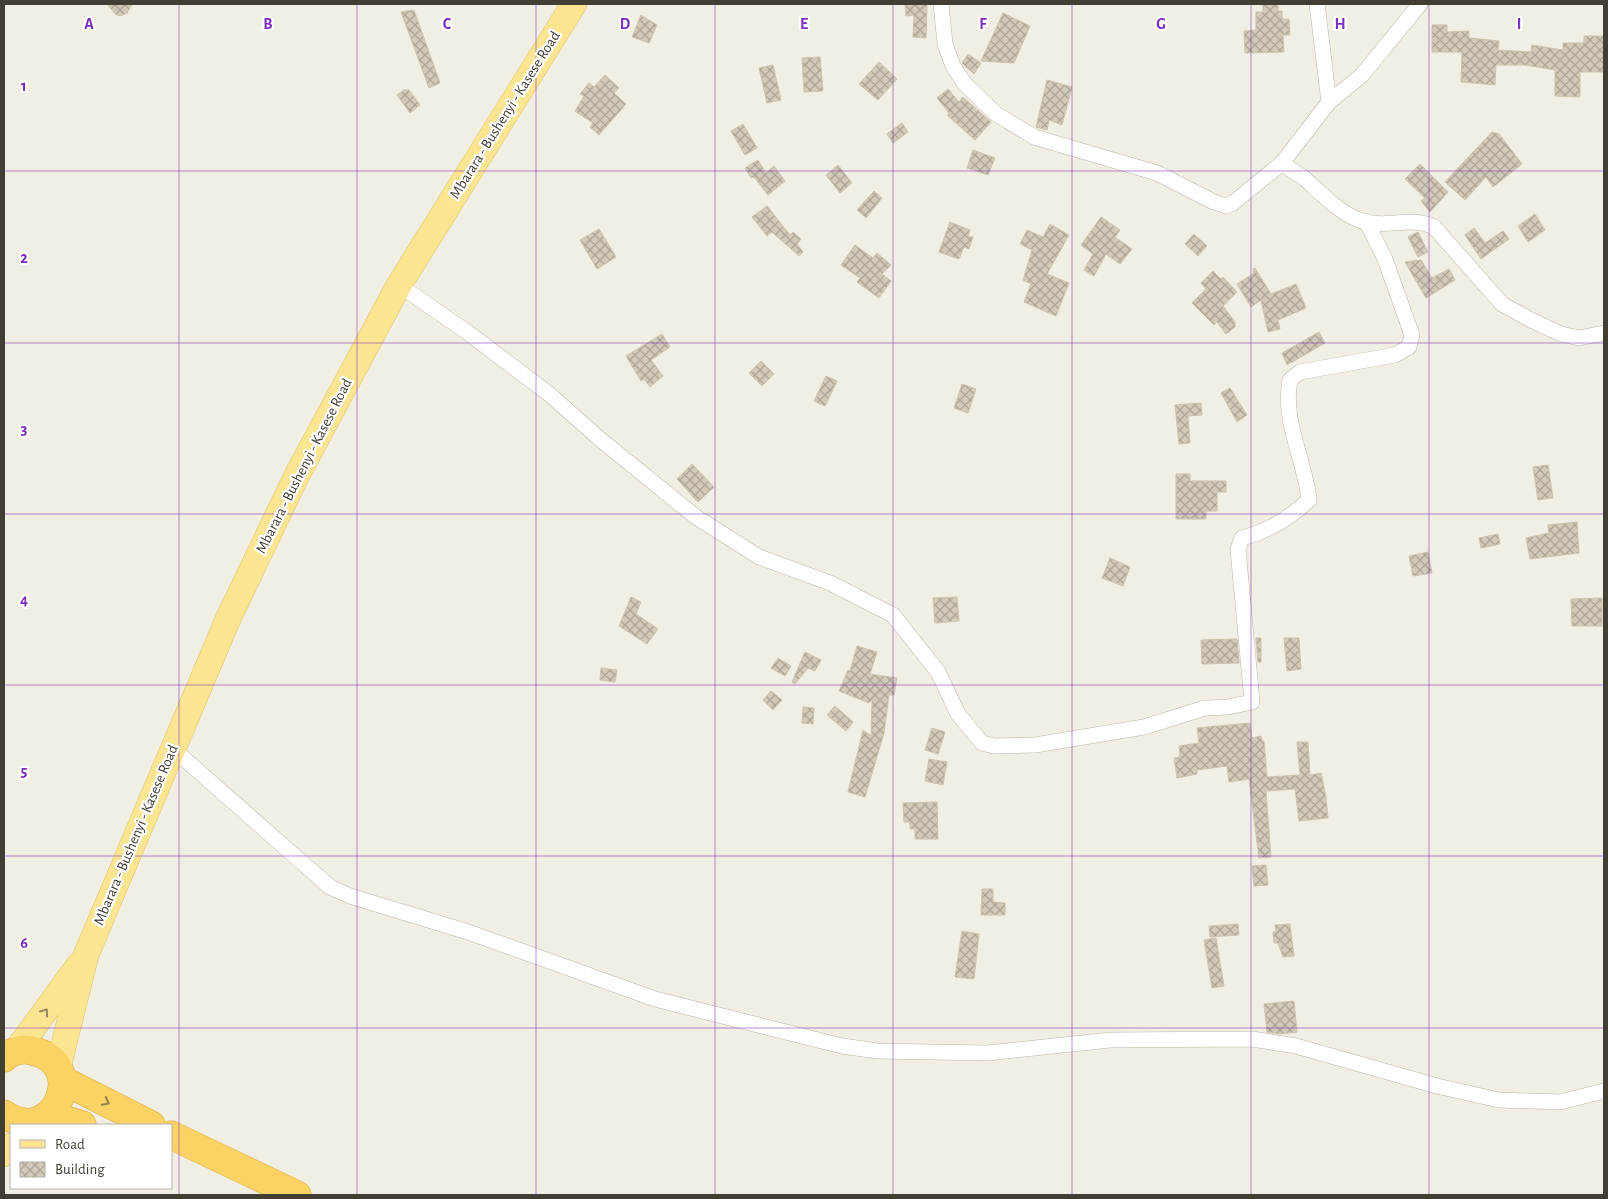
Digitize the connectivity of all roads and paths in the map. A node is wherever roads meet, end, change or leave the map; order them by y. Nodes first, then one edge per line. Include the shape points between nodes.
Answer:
1 (574, 4) edge
2 (942, 4) edge
3 (1318, 4) edge
4 (1420, 4) edge
5 (1329, 102) junction
6 (1282, 163) junction
7 (1366, 221) junction
8 (399, 286) junction
9 (1604, 333) edge
10 (172, 748) junction
11 (86, 955) junction
12 (8, 1054) edge
13 (60, 1074) junction
14 (1604, 1091) edge
15 (4, 1114) edge
16 (37, 1121) edge
17 (71, 1124) edge
18 (149, 1124) edge
19 (172, 1135) edge
20 (172, 1156) edge
21 (260, 1195) edge
22 (297, 1195) edge

1 - 8 main road, Mbarara - Bushenyi - Kasese Road
2 - 6 street via 945,44 964,83 996,114 1034,137 1157,173 1193,193 1226,206
3 - 5 street
4 - 5 street via 1362,76
5 - 6 street
6 - 7 street via 1336,206
7 - 8 street via 1385,259 1412,335 1409,347 1395,355 1300,372 1290,380 1287,394 1309,500 1292,515 1262,533 1242,538 1238,549 1252,702 1228,708 1205,708 1144,727 1035,746 982,743 958,714 938,672 893,615 830,582 759,557 696,517 548,394 467,332
7 - 9 street via 1381,224 1422,221 1434,228 1502,304 1561,334 1579,338
8 - 10 main road, Mbarara - Bushenyi - Kasese Road via 297,475 228,619
10 - 11 main road, Mbarara - Bushenyi - Kasese Road
10 - 14 street via 297,860 336,890 468,932 655,999 842,1046 898,1052 987,1053 1110,1040 1252,1039 1296,1046 1499,1100 1560,1102
12 -> 11 main road, Mbarara - Bushenyi - Kasese Road
11 - 13 main road, Mbarara - Bushenyi - Kasese Road
12 - 13 highway via 28,1050 40,1052 50,1058
13 - 16 highway via 63,1088 59,1103
13 -> 18 highway
15 - 16 highway via 21,1122
16 - 17 highway
19 - 22 highway
20 - 21 highway

